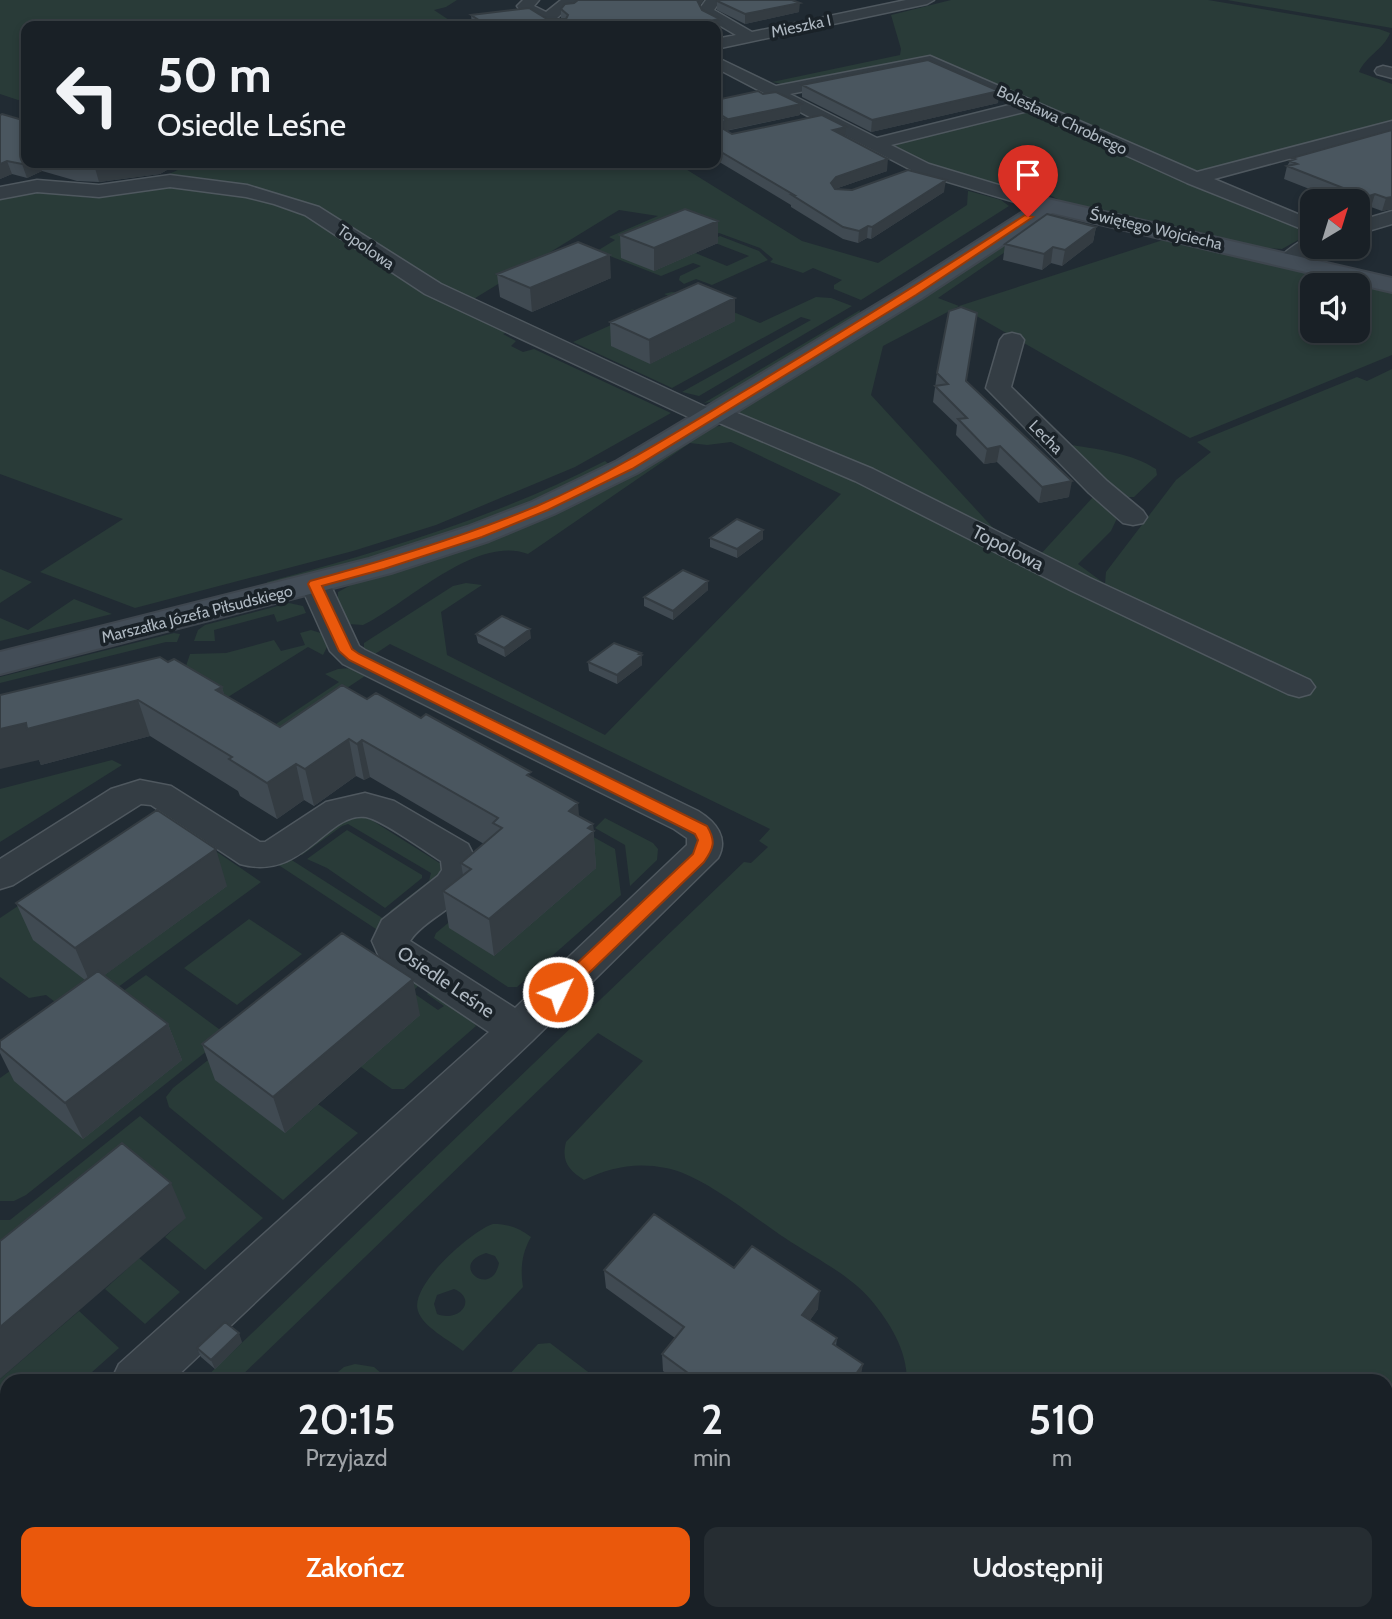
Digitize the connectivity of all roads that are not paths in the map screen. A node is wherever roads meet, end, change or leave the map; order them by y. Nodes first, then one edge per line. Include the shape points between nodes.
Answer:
1 (532, 0) edge
2 (570, 0) edge
3 (714, 0) edge
4 (923, 0) edge
5 (550, 21) edge
6 (554, 21) edge
7 (751, 36) junction
8 (721, 43) edge
9 (721, 65) edge
10 (773, 92) junction
11 (1032, 105) junction
12 (823, 118) junction
13 (798, 123) edge
14 (1392, 126) edge
15 (873, 144) junction
16 (922, 168) junction
17 (899, 176) edge
18 (1194, 179) junction
19 (4, 189) edge
20 (1048, 206) junction
21 (1392, 217) edge
22 (1300, 222) edge
23 (1370, 224) edge
24 (1300, 252) edge
25 (1289, 260) junction
26 (1392, 285) edge
27 (1012, 340) dead end
28 (712, 415) junction
29 (1133, 517) dead end
30 (315, 584) junction
31 (0, 663) edge
32 (1299, 687) dead end
33 (0, 876) edge
34 (518, 1030) junction
35 (144, 1374) edge

1 - 5 street via 524,6
2 - 6 street
3 - 7 street via 706,8 708,14
4 - 7 street, Mieszka I
7 - 8 street, Mieszka I
9 - 10 street, Świętego Wojciecha
10 - 11 street, Bolesława Chrobrego via 930,61
10 - 12 street, Świętego Wojciecha
11 - 15 street
11 - 18 street, Bolesława Chrobrego
12 - 13 street
12 - 15 street, Świętego Wojciecha
14 - 18 street
15 - 16 street, Świętego Wojciecha
16 - 17 street
16 - 20 street, Świętego Wojciecha
18 - 22 street, Bolesława Chrobrego
19 - 28 street, Topolowa via 37,186 99,191 170,181 281,200 333,223 433,289
20 - 25 street, Świętego Wojciecha
20 - 28 street, Marszałka Józefa Piłsudskiego
21 - 23 street
24 - 25 street
25 - 26 street, Świętego Wojciecha
27 - 29 street, Lecha via 998,388
28 - 30 street, Marszałka Józefa Piłsudskiego via 627,467 543,508 430,551
28 - 32 street, Topolowa via 864,475
30 - 31 street, Marszałka Józefa Piłsudskiego
30 - 34 street, Osiedle Leśne via 346,651 354,657 686,820 701,830 706,840 698,858
33 - 34 street, Osiedle Leśne via 123,797 140,792 159,794 260,856 272,855 338,810 370,805 460,860 459,877 395,930 394,949
34 - 35 street, Osiedle Leśne

